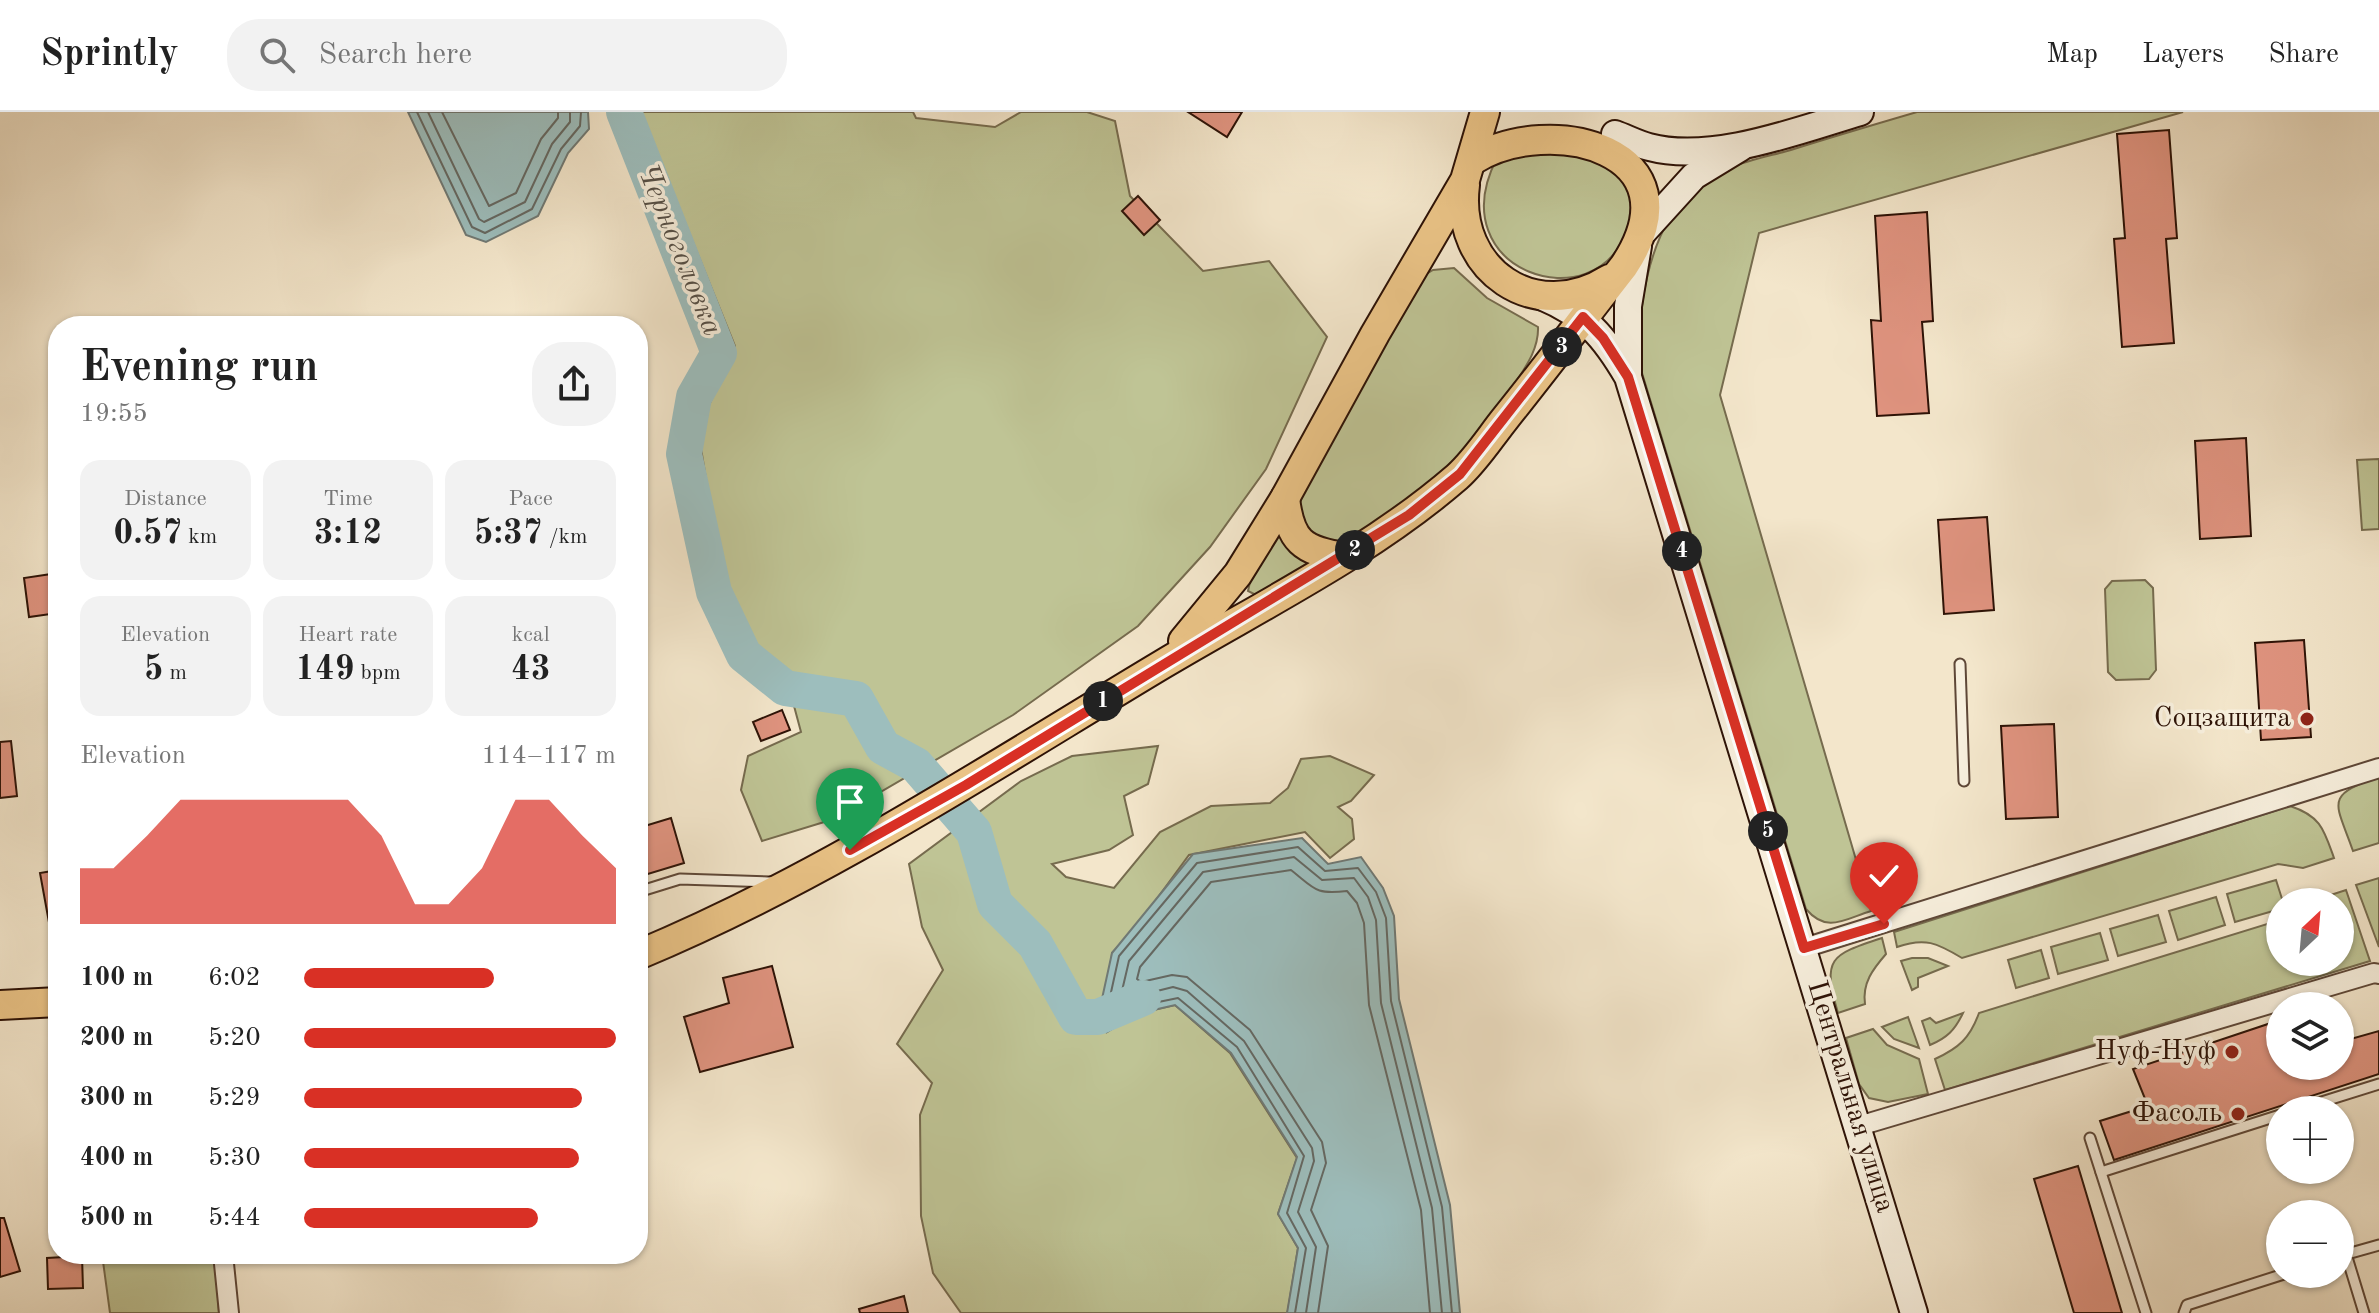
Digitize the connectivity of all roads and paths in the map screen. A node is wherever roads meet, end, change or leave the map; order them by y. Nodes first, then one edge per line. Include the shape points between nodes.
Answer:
1 (1485, 112) edge
2 (1860, 112) edge
3 (1539, 113) edge
4 (1597, 123) joint
5 (1743, 146) junction
6 (1469, 170) junction
7 (1635, 247) junction
8 (1541, 296) junction
9 (1583, 317) junction
10 (1628, 377) junction
11 (1285, 498) junction
12 (1345, 557) junction
13 (1960, 664) dead end
14 (1160, 665) junction
15 (2379, 768) edge
16 (1964, 781) dead end
17 (792, 882) junction
18 (648, 889) edge
19 (1804, 948) junction
20 (648, 951) edge
21 (2379, 974) edge
22 (48, 1003) edge
23 (0, 1005) edge
24 (2379, 1084) edge
25 (2341, 1096) edge
26 (2266, 1119) edge
27 (1859, 1126) junction
28 (2090, 1138) dead end
29 (2101, 1172) junction
30 (2379, 1245) edge
31 (2354, 1252) edge
32 (224, 1264) edge
33 (2266, 1280) edge
34 (2354, 1285) edge
35 (229, 1313) edge
36 (1914, 1313) edge
37 (2146, 1313) edge
38 (2184, 1313) edge
39 (2364, 1313) edge

1 - 6 main road
2 - 5 street
3 - 6 main road via 1501,129
4 - 5 street via 1650,148
4 - 7 main road via 1629,149 1643,178 1647,210
5 - 7 street via 1694,176
6 - 8 main road via 1462,206 1477,255 1505,282
6 - 11 main road
7 - 8 main road via 1607,281 1564,297
7 - 9 main road
7 - 10 street
8 - 9 street
9 - 10 street
9 - 12 main road via 1460,474
10 - 19 street, Центральная улица
11 - 12 main road via 1288,522 1301,543 1317,553
11 - 14 main road via 1238,574
12 - 14 main road
13 - 16 lane
14 - 17 main road via 966,785
15 - 19 street
17 - 18 lane via 680,879
17 - 20 main road
19 - 27 street, Центральная улица
21 - 27 street
22 - 23 main road
24 - 25 lane
26 - 29 lane
27 - 36 street, Центральная улица
28 - 29 lane
29 - 37 lane
30 - 31 lane
32 - 35 street
33 - 38 lane via 2187,1305
34 - 39 lane

